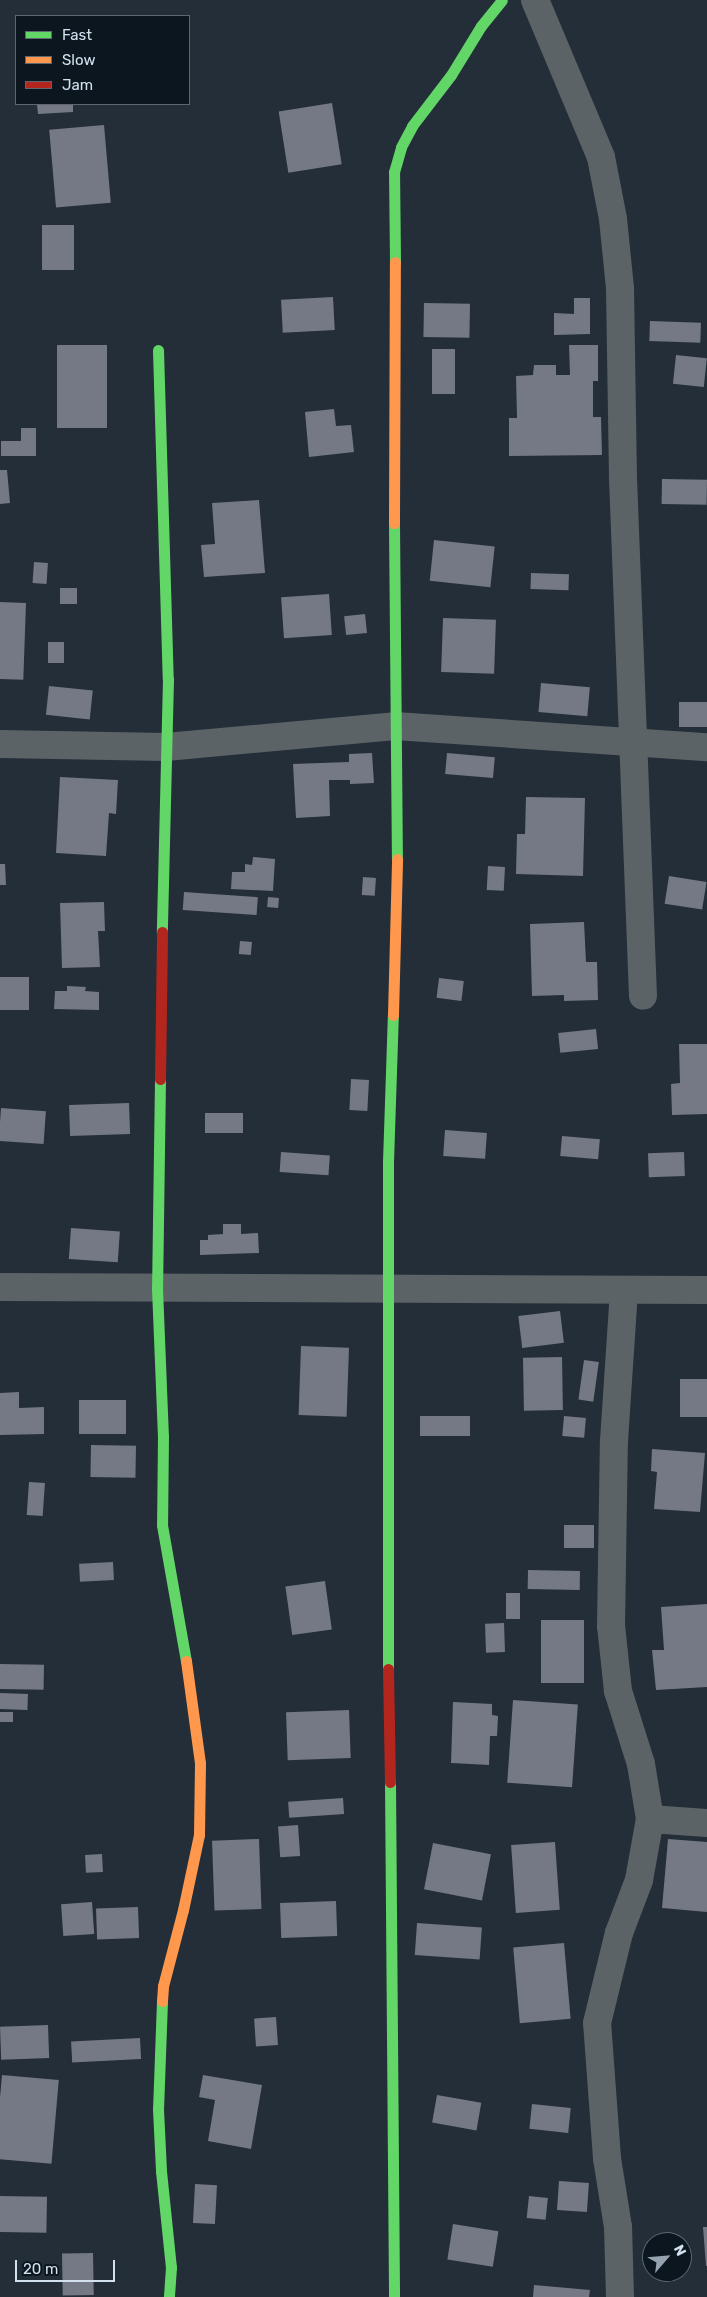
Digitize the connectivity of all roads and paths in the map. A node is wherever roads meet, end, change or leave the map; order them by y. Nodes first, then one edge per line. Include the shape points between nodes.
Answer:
1 (502, 0) edge
2 (535, 0) edge
3 (158, 350) dead end
4 (395, 726) junction
5 (0, 744) edge
6 (632, 744) junction
7 (166, 747) junction
8 (707, 747) edge
9 (643, 996) dead end
10 (0, 1287) edge
11 (157, 1288) junction
12 (389, 1289) junction
13 (624, 1290) junction
14 (707, 1290) edge
15 (650, 1819) junction
16 (707, 1824) edge
17 (169, 2297) edge
18 (394, 2297) edge
19 (620, 2297) edge

1 - 4 street via 412,126 394,172
2 - 6 street via 601,157 613,219 620,288
3 - 7 street via 168,679
4 - 6 street
4 - 7 street
4 - 12 street via 397,888 388,1162
5 - 7 street
6 - 8 street
6 - 9 street
7 - 11 street
10 - 11 street
11 - 12 street
11 - 17 street via 163,1436 162,1525 190,1682 200,1762 199,1835 163,1986 158,2109 170,2258
12 - 13 street
12 - 18 street via 388,1640
13 - 14 street
13 - 15 street via 614,1441 612,1626 618,1691 641,1764
15 - 16 street
15 - 19 street via 639,1880 619,1933 597,2023 607,2158 618,2227

